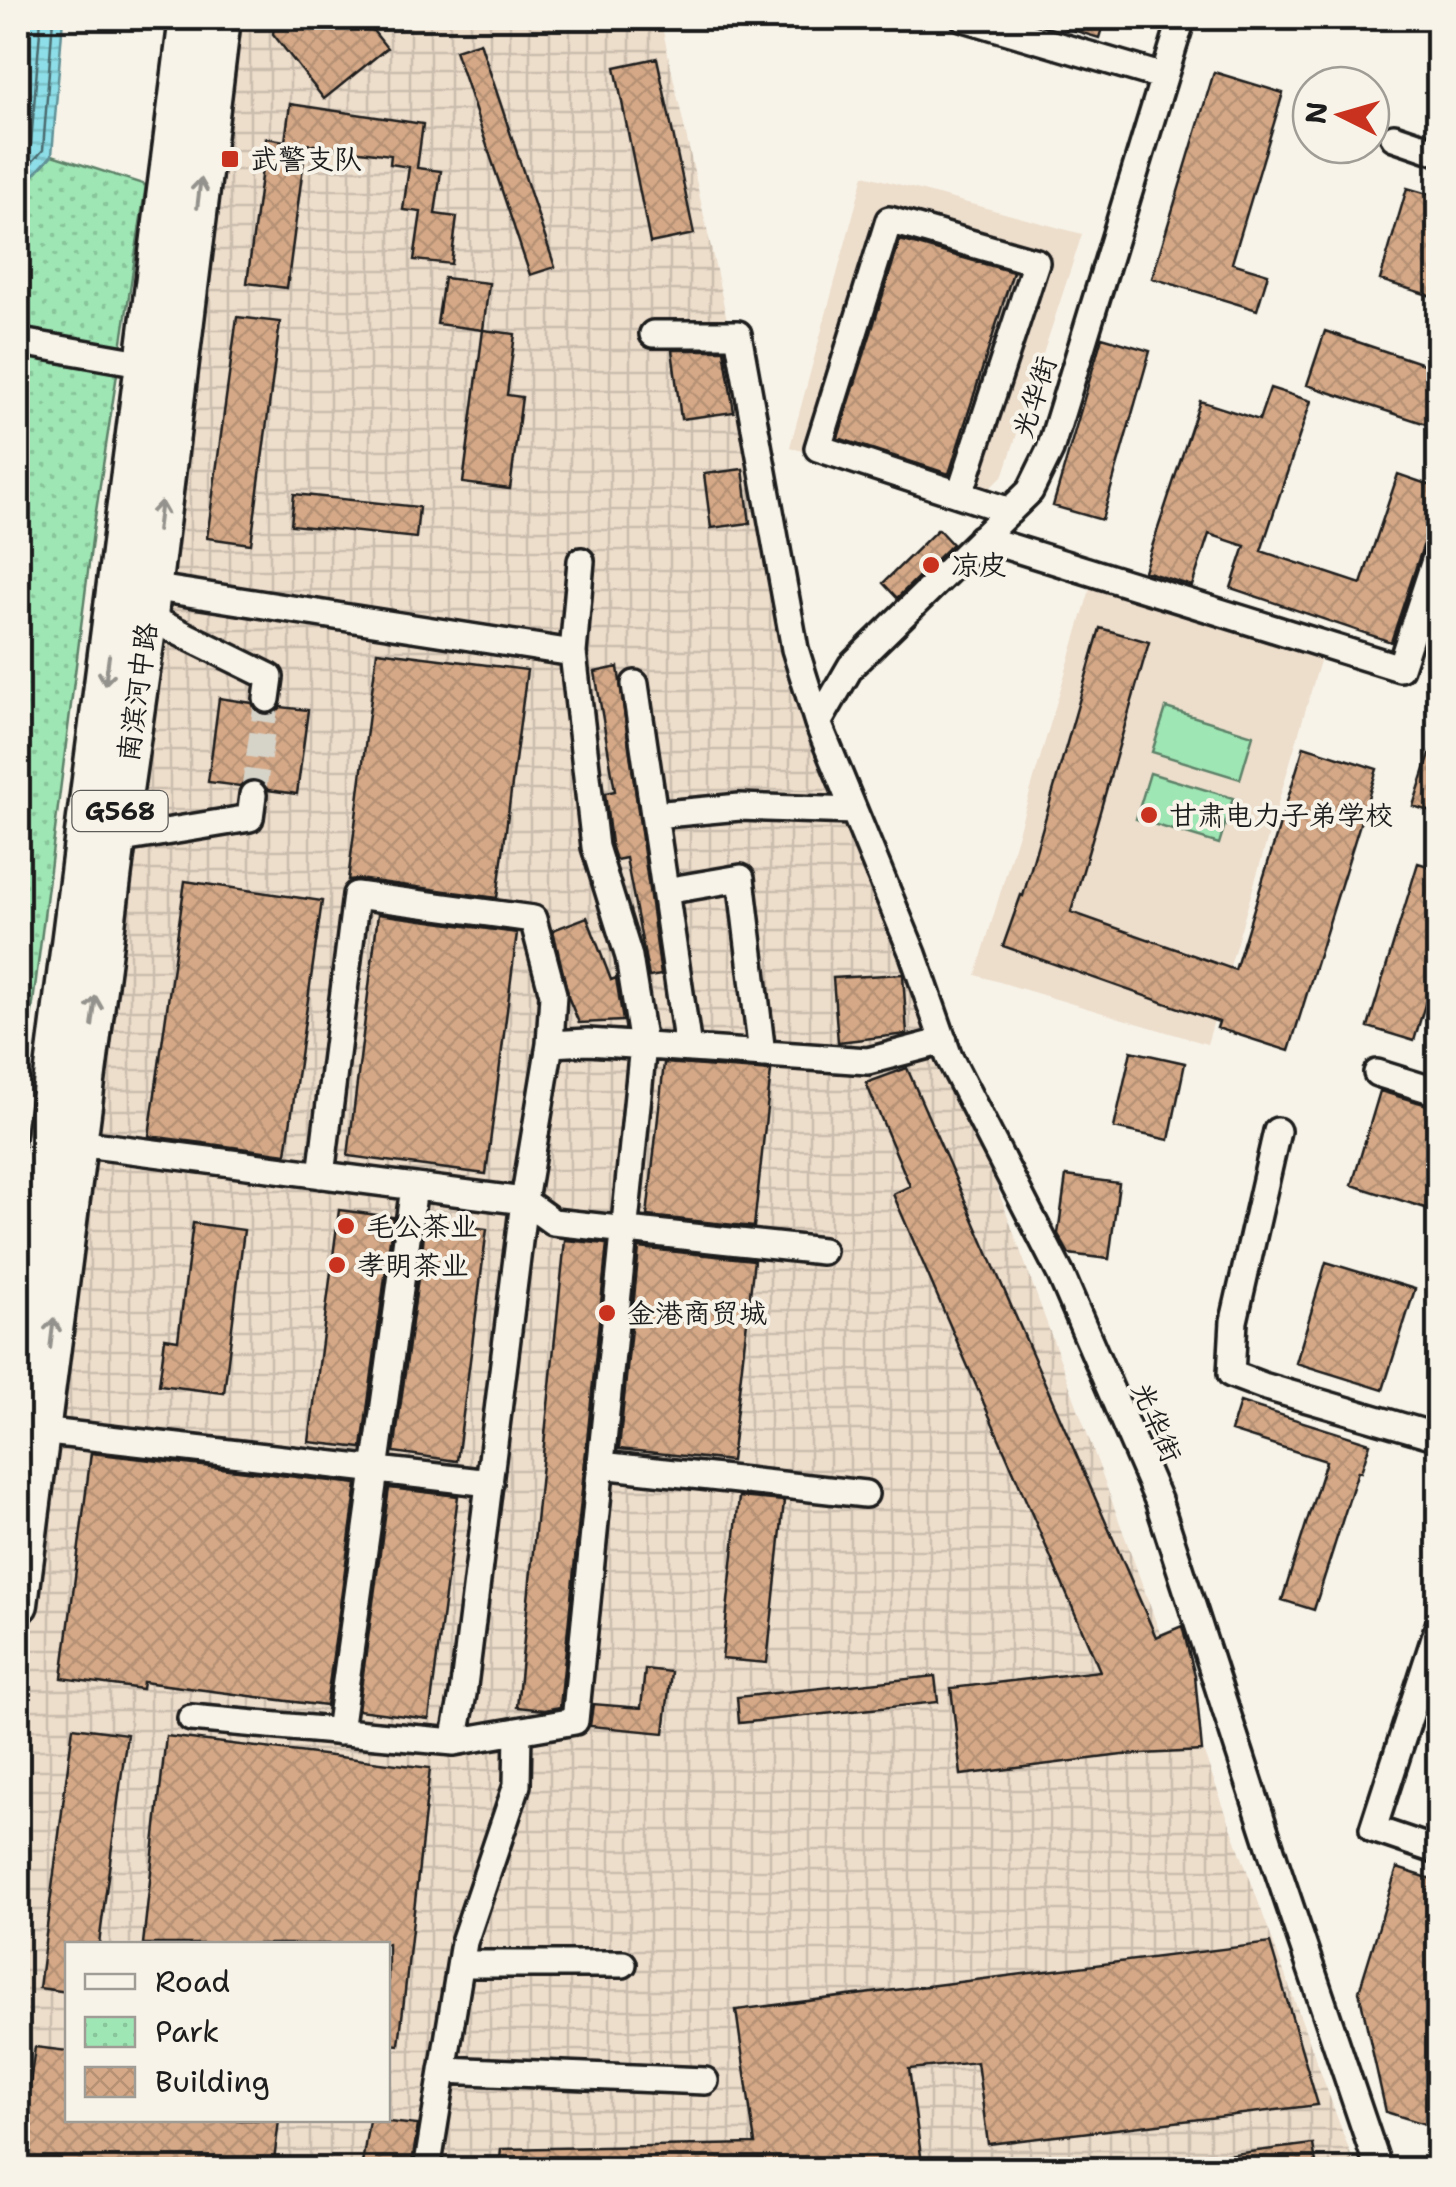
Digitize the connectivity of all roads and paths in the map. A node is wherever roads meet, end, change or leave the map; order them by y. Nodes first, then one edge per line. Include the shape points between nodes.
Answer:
1 (190, 18) edge
2 (220, 18) edge
3 (969, 18) edge
4 (1182, 18) edge
5 (1164, 76) junction
6 (1394, 137) dead end
7 (1438, 152) edge
8 (653, 334) dead end
9 (21, 342) dead end
10 (146, 364) junction
11 (960, 494) junction
12 (1010, 511) junction
13 (981, 538) junction
14 (1438, 551) edge
15 (580, 562) dead end
16 (138, 602) junction
17 (572, 654) junction
18 (635, 684) dead end
19 (267, 699) tunnel mouth
20 (818, 723) junction
21 (253, 795) tunnel mouth
22 (854, 811) junction
23 (654, 815) junction
24 (116, 840) junction
25 (665, 891) junction
26 (944, 1041) junction
27 (550, 1044) junction
28 (643, 1046) junction
29 (688, 1048) junction
30 (762, 1054) junction
31 (1376, 1073) dead end
32 (1438, 1092) edge
33 (1277, 1132) dead end
34 (77, 1143) junction
35 (322, 1175) junction
36 (414, 1187) junction
37 (524, 1202) junction
38 (625, 1230) junction
39 (822, 1250) dead end
40 (18, 1360) edge
41 (40, 1431) junction
42 (1438, 1437) edge
43 (601, 1465) junction
44 (376, 1470) junction
45 (490, 1483) junction
46 (865, 1494) dead end
47 (18, 1604) edge
48 (1438, 1628) edge
49 (191, 1718) dead end
50 (340, 1732) junction
51 (518, 1732) junction
52 (454, 1742) junction
53 (1438, 1851) edge
54 (461, 1964) junction
55 (623, 1964) dead end
56 (444, 2070) junction
57 (705, 2081) dead end
58 (427, 2170) edge
59 (1378, 2170) edge

1 - 10 highway, 南滨河中路 / G568
16 -> 2 highway, 南滨河中路 / G568
3 - 5 street
4 - 5 street, 光华街
5 - 12 street, 光华街 via 1050,450 1030,491
6 - 7 street
8 - 20 street, 光华街 via 738,334 796,649
9 - 10 street
10 - 16 highway, 南滨河中路 / G568
11 - 11 street via 818,448 889,220 1036,262
11 - 12 street
12 - 13 street, 光华街
13 - 14 street via 1400,668
13 - 20 street, 光华街 via 850,666
15 - 17 street
16 - 17 street
16 - 19 street via 270,678
16 - 24 highway, 南滨河中路 / G568
16 -> 40 highway, 南滨河中路 / G568
17 - 28 street via 595,847 628,957
18 - 23 street
20 - 22 street, 光华街
21 - 24 street via 250,818
22 - 23 street via 740,806
22 - 26 street, 光华街
23 - 25 street
34 -> 24 highway, 南滨河中路 / G568
25 - 29 street
25 - 30 street via 741,878
26 - 30 street via 868,1061
26 - 59 street, 光华街 via 1061,1275 1158,1500
27 - 28 street
27 - 35 street via 553,994 533,918 356,895
27 - 37 street
28 - 29 street
28 - 38 street
29 - 30 street
31 - 32 street
33 - 42 street via 1234,1321 1231,1374
34 - 35 street
41 -> 34 highway, 南滨河中路 / G568
35 - 36 street
36 - 37 street
36 - 44 street
37 - 38 street via 553,1222
37 - 45 street
38 - 39 street
38 - 43 street
41 - 44 street
41 - 47 highway, 南滨河中路 / G568
43 - 46 street
43 - 51 street via 575,1721
44 - 45 street
44 - 50 street
45 - 52 street
48 - 53 street via 1372,1828
49 - 50 street
50 - 52 street
51 - 52 street
51 - 54 street via 518,1784
54 - 55 street
54 - 56 street
56 - 57 street
56 - 58 street

